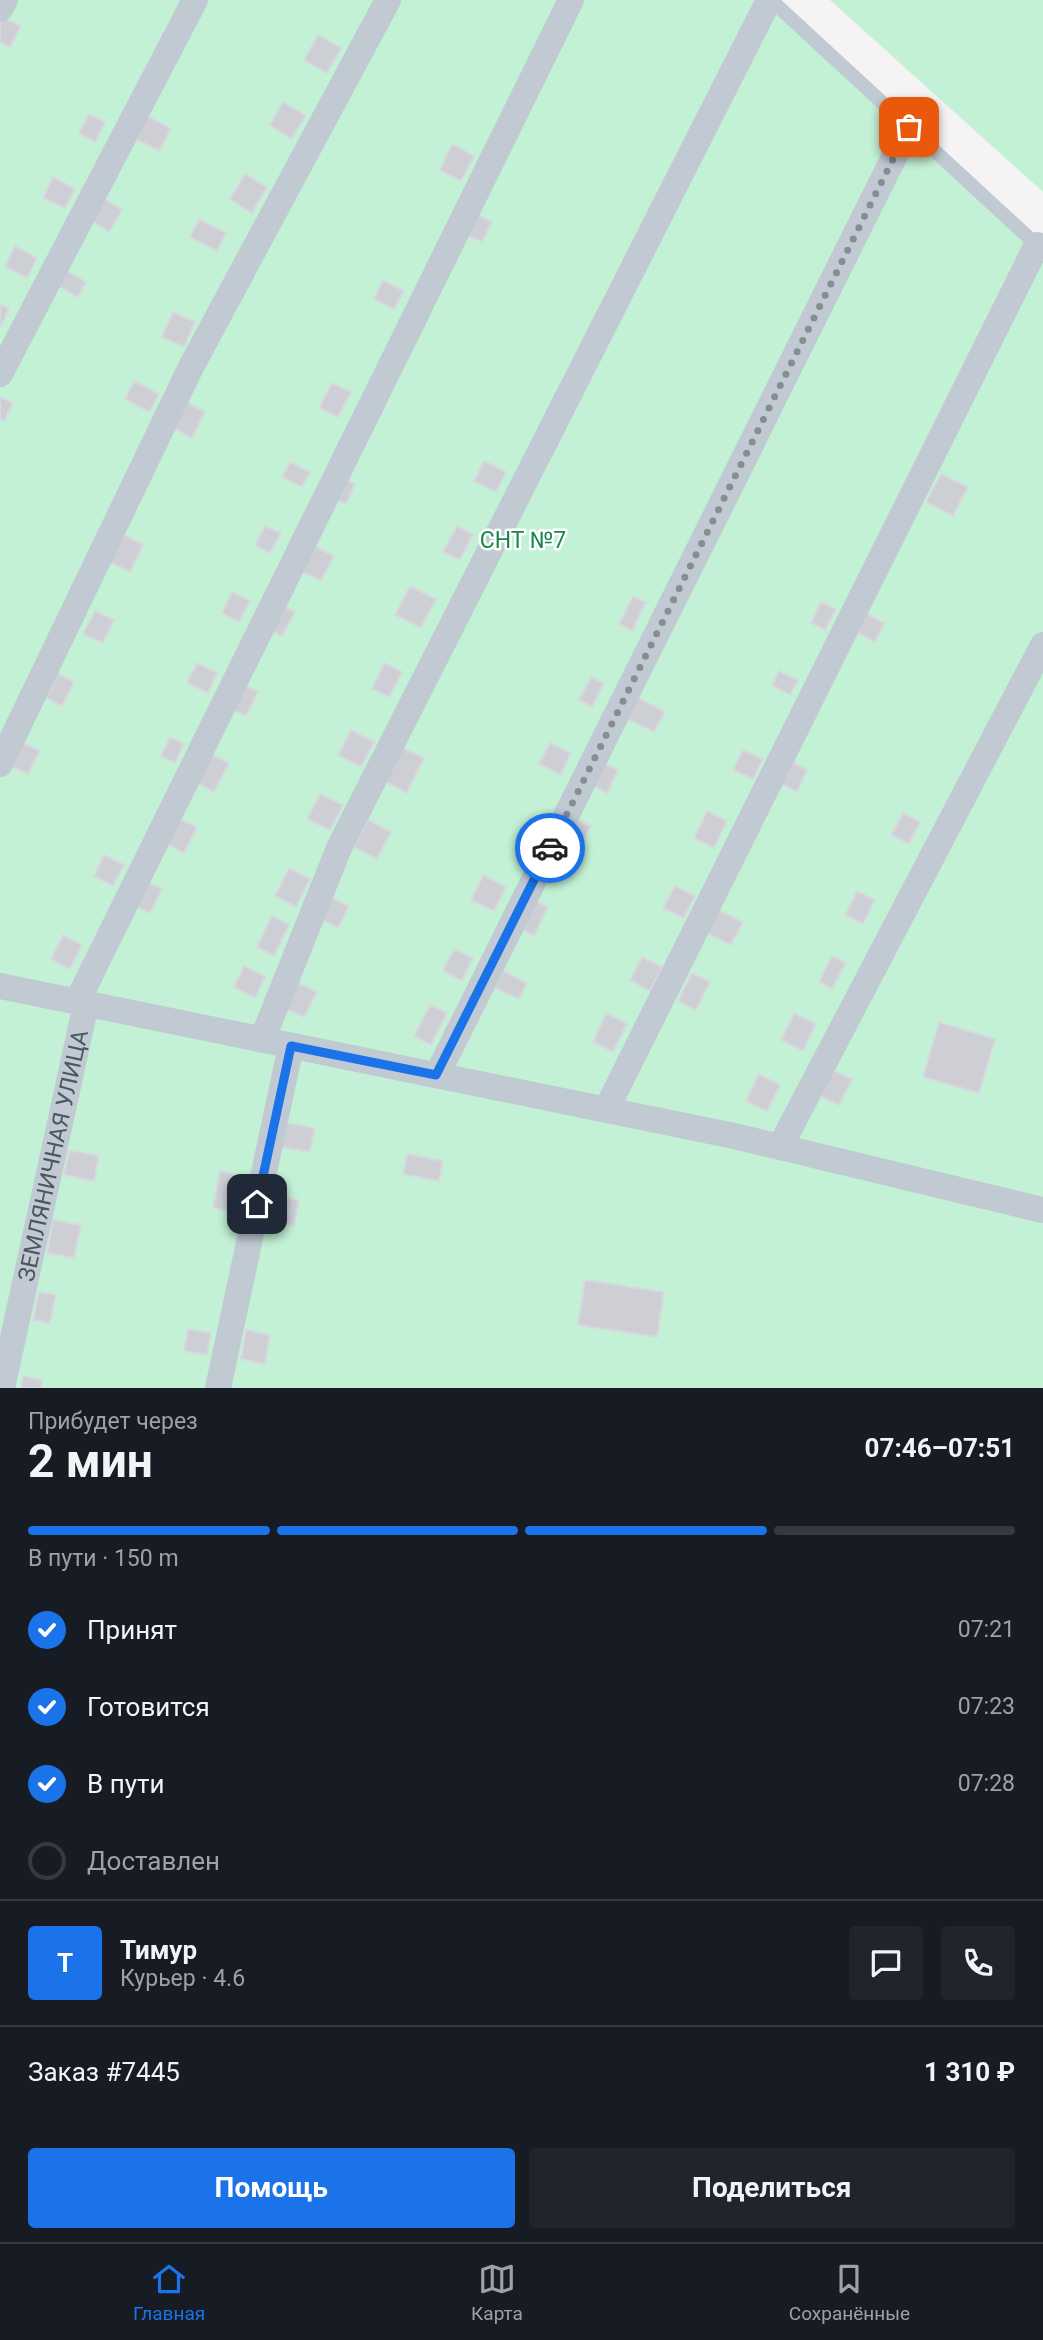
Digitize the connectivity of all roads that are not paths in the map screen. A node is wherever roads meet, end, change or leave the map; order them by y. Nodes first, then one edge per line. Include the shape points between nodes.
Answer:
1 (5, 0) edge
2 (195, 0) edge
3 (388, 0) edge
4 (571, 0) edge
5 (770, 0) edge
6 (0, 9) edge
7 (909, 127) junction
8 (1040, 248) edge
9 (0, 374) edge
10 (1043, 645) edge
11 (0, 764) edge
12 (0, 986) edge
13 (82, 1003) junction
14 (262, 1040) junction
15 (291, 1046) junction
16 (436, 1075) junction
17 (606, 1110) junction
18 (780, 1147) junction
19 (1043, 1210) edge
20 (2, 1388) edge
21 (218, 1388) edge

1 - 6 street
2 - 9 street
3 - 11 street via 191,368
4 - 13 street, ЗЕМЛЯНИЧНАЯ УЛИЦА
5 - 7 lane
5 - 14 street via 340,848
7 - 8 lane
7 - 16 street
8 - 17 street
10 - 18 street
12 - 13 street
13 - 14 street
13 - 20 street, ЗЕМЛЯНИЧНАЯ УЛИЦА
14 - 15 street
15 - 16 street
15 - 21 street
16 - 17 street
17 - 18 street
18 - 19 street

